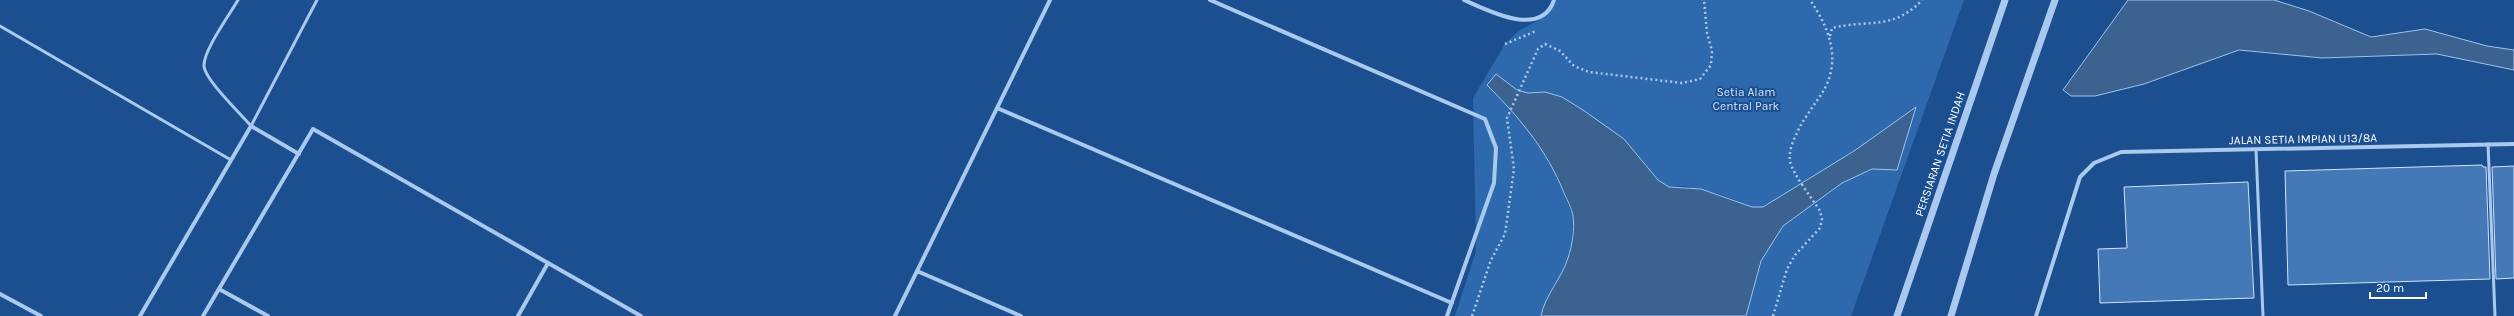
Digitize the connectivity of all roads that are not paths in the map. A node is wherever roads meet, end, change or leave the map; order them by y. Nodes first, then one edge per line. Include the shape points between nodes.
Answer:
1 (238, 0) edge
2 (317, 0) edge
3 (1050, 0) edge
4 (1210, 0) edge
5 (1464, 0) edge
6 (1554, 0) edge
7 (2005, 0) edge
8 (2055, 0) edge
9 (0, 26) edge
10 (997, 108) junction
11 (251, 126) junction
12 (2488, 144) junction
13 (2514, 144) edge
14 (2256, 150) junction
15 (298, 154) junction
16 (231, 160) junction
17 (548, 263) junction
18 (917, 271) junction
19 (220, 289) junction
20 (0, 294) edge
21 (1452, 303) junction
22 (41, 316) edge
23 (140, 316) edge
24 (203, 316) edge
25 (268, 316) edge
26 (518, 316) edge
27 (641, 316) edge
28 (895, 316) edge
29 (1021, 316) edge
30 (1447, 316) edge
31 (1897, 316) edge
32 (1951, 316) edge
33 (2036, 316) edge
34 (2263, 316) edge
35 (2495, 316) edge

1 - 11 lane via 208,52 204,65 208,76
2 - 11 lane
3 - 10 street
4 - 21 street via 1486,120 1496,148 1494,183
5 - 6 street via 1514,20 1531,19 1543,14
7 - 31 street, PERSIARAN SETIA INDAH
8 - 32 street via 1994,174
9 - 16 lane
10 - 18 street
10 - 21 street
11 - 15 street
11 - 16 street
12 - 13 street, JALAN SETIA IMPIAN U13/8A
12 - 14 street, JALAN SETIA IMPIAN U13/8A
12 - 35 lane
14 - 33 street, JALAN SETIA IMPIAN U13/8A via 2121,152 2094,163 2080,177
14 - 34 lane
15 - 17 street via 313,129
15 - 19 street
16 - 23 street
17 - 26 street
17 - 27 street
18 - 28 street
18 - 29 street
19 - 24 street
19 - 25 street
20 - 22 street
21 - 30 street

